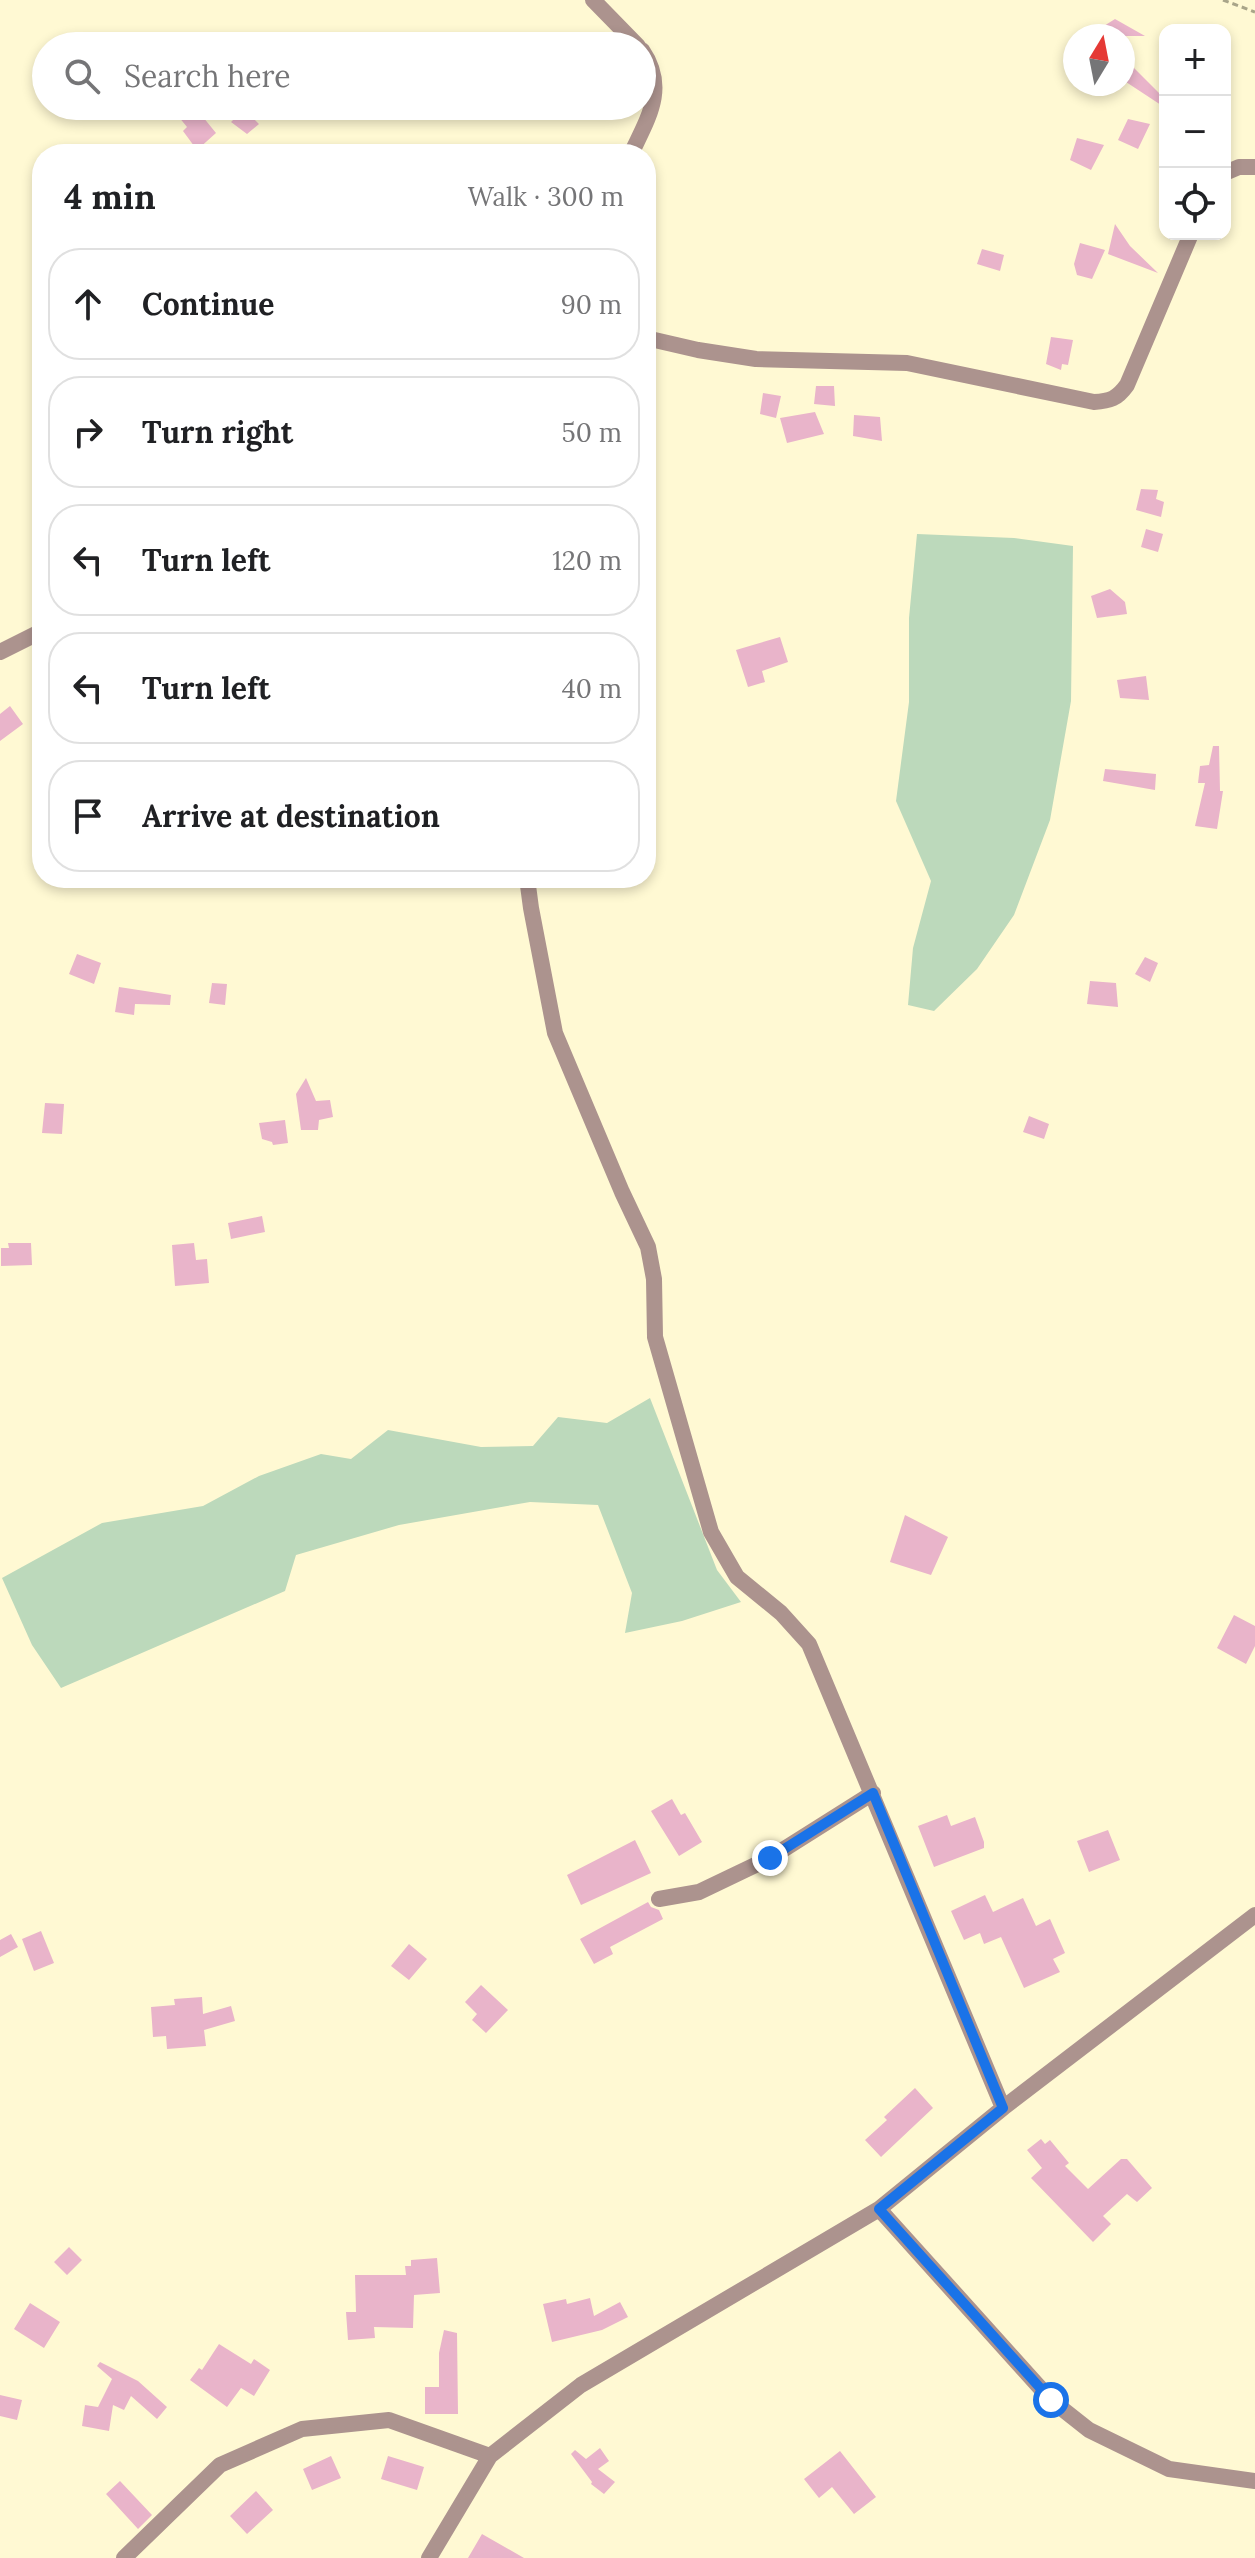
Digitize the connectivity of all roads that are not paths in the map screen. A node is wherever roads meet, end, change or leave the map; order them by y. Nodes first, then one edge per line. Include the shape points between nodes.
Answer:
1 (593, 0) edge
2 (624, 32) edge
3 (647, 120) edge
4 (636, 144) edge
5 (1255, 167) edge
6 (1231, 170) edge
7 (1188, 240) edge
8 (656, 340) edge
9 (32, 636) edge
10 (0, 652) edge
11 (528, 888) edge
12 (873, 1793) junction
13 (659, 1899) dead end
14 (1255, 1915) edge
15 (1003, 2108) junction
16 (879, 2209) junction
17 (490, 2456) junction
18 (1255, 2481) edge
19 (124, 2558) edge
20 (429, 2558) edge

1 - 2 street
3 - 4 street
5 - 6 street
7 - 8 street via 1127,385 1111,401 1094,402 907,363 756,359
9 - 10 street
11 - 12 street via 555,1033 648,1247 655,1337 711,1532 737,1577 809,1644
12 - 13 street via 770,1858 699,1892
12 - 15 street
14 - 15 street
15 - 16 street
16 - 17 street via 581,2385
16 - 18 street via 1051,2400 1089,2430 1169,2469
17 - 19 street via 389,2420 302,2429 220,2465
17 - 20 street

